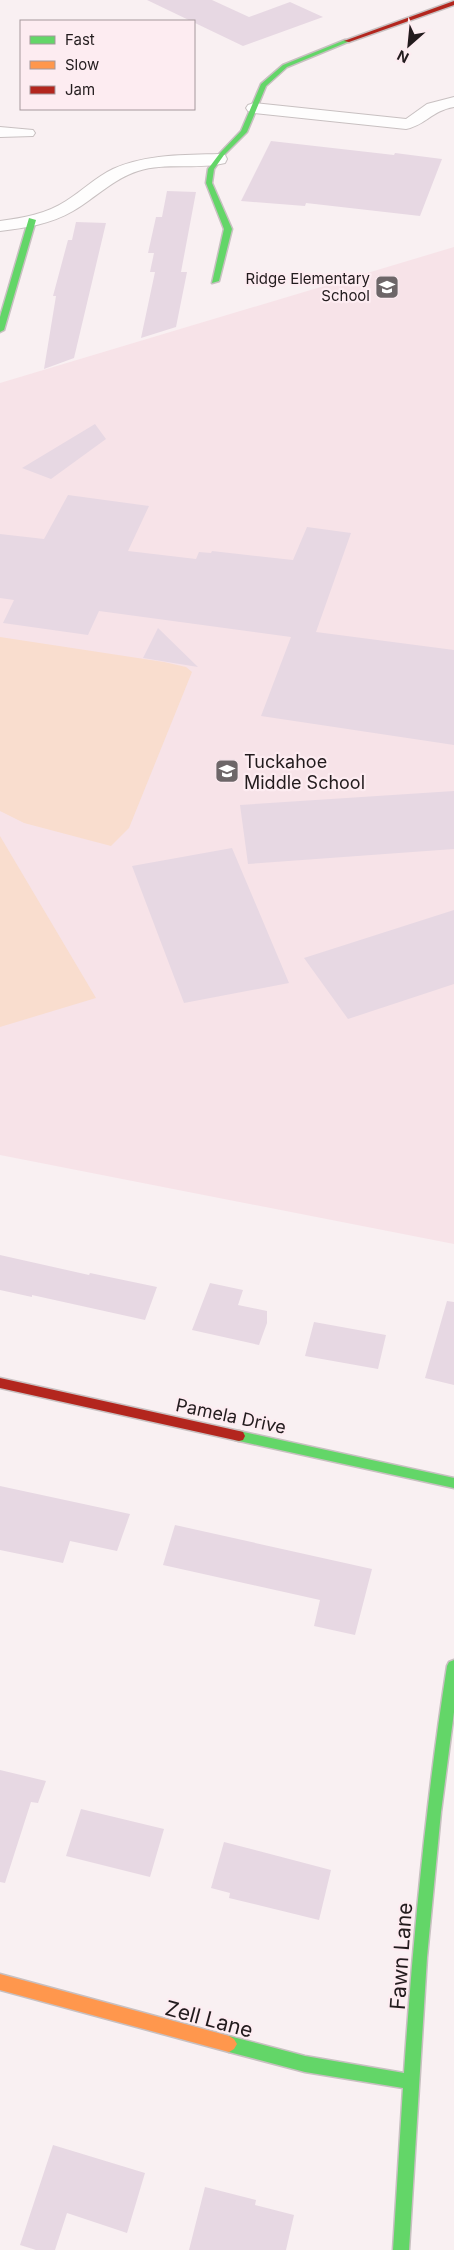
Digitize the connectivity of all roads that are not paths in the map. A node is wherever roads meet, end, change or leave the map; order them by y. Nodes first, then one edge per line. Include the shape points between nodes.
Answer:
1 (454, 3) edge
2 (454, 102) edge
3 (254, 108) junction
4 (0, 132) edge
5 (27, 133) dead end
6 (218, 159) junction
7 (32, 220) junction
8 (0, 226) edge
9 (215, 281) dead end
10 (0, 330) edge
11 (0, 1384) edge
12 (454, 1483) edge
13 (454, 1666) edge
14 (0, 1982) edge
15 (411, 2082) junction
16 (401, 2250) edge

1 - 3 street via 285,66 263,85
2 - 3 street via 440,104 426,111 414,123 406,124
3 - 6 street via 244,132
4 - 5 street
6 - 7 street via 163,161 132,167 108,178 67,208
6 - 9 street via 211,169 209,183 228,229
7 - 8 street
7 - 10 street
11 - 12 street, Pamela Drive
13 - 15 street, Fawn Lane via 441,1737 422,1917
14 - 15 street, Zell Lane via 305,2064
15 - 16 street, Fawn Lane

